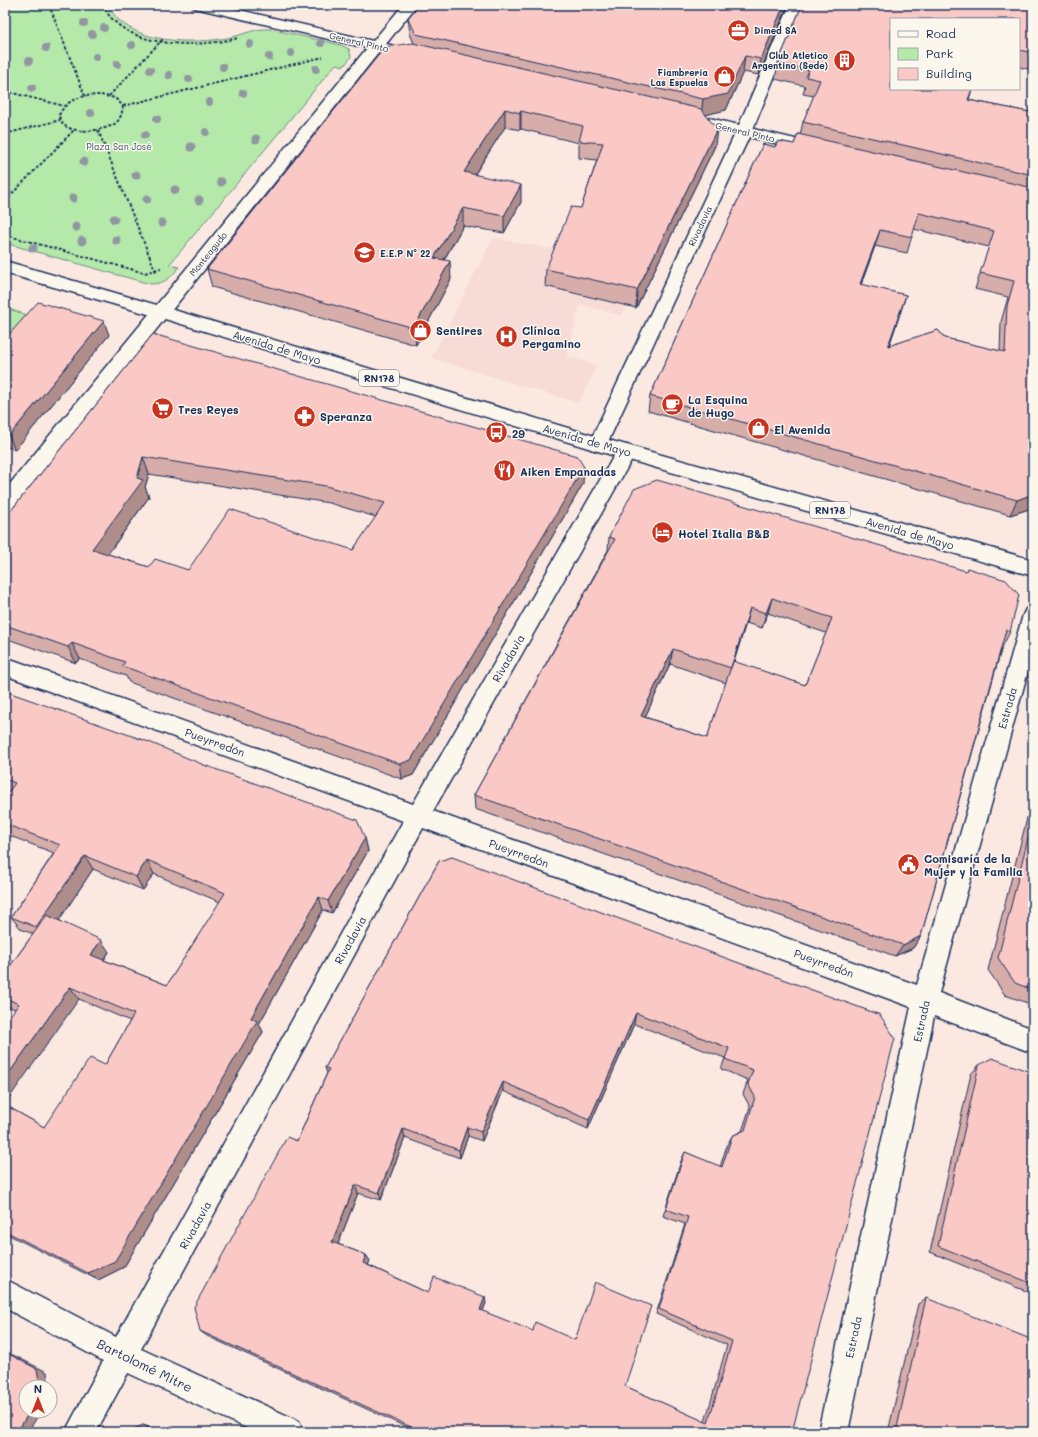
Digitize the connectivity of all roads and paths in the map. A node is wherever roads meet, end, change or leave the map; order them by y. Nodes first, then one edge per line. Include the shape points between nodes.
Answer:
1 (13, 5) edge
2 (49, 5) edge
3 (103, 5) edge
4 (200, 5) edge
5 (410, 5) edge
6 (797, 5) edge
7 (5, 12) edge
8 (240, 38) dead end
9 (162, 40) junction
10 (377, 46) junction
11 (325, 57) dead end
12 (431, 58) edge
13 (5, 91) edge
14 (85, 96) junction
15 (109, 96) junction
16 (64, 106) junction
17 (123, 106) junction
18 (667, 114) edge
19 (60, 120) junction
20 (74, 130) junction
21 (98, 130) junction
22 (744, 131) junction
23 (5, 134) edge
24 (835, 153) edge
25 (5, 201) edge
26 (5, 235) edge
27 (5, 267) edge
28 (164, 267) dead end
29 (156, 271) junction
30 (161, 312) junction
31 (598, 444) junction
32 (626, 452) junction
33 (5, 504) edge
34 (1033, 568) edge
35 (1033, 615) edge
36 (5, 666) edge
37 (418, 816) junction
38 (925, 1000) junction
39 (1033, 1041) edge
40 (5, 1293) edge
41 (123, 1356) junction
42 (80, 1432) edge
43 (288, 1432) edge
44 (833, 1432) edge

1 - 7 path
2 - 14 path
3 - 9 path via 114,23 139,36
4 - 10 street, General Pinto
5 - 10 street, Monteagudo
6 - 22 street, Rivadavia
8 - 9 path via 203,43 172,43
9 - 15 path
10 - 12 street, General Pinto
10 - 30 street, Monteagudo
11 - 17 path
13 - 16 path
14 - 15 path
14 - 16 path
15 - 17 path via 120,101
16 - 19 path via 59,116
17 - 21 path via 122,116 118,121
18 - 22 street, General Pinto
19 - 20 path
19 - 23 path
20 - 21 path
20 - 25 path
21 - 29 path
22 - 24 street, General Pinto
22 - 31 street, Rivadavia
26 - 29 path via 145,273
27 - 30 street, Avenida de Mayo / RN178
28 - 29 path
29 - 30 path
30 - 31 street, Avenida de Mayo / RN178
30 - 33 street, Monteagudo
31 - 32 street, Avenida de Mayo / RN178
32 - 34 street, Avenida de Mayo / RN178
32 - 37 street, Rivadavia
35 - 38 street, Estrada
36 - 37 street, Pueyrredón
37 - 38 street, Pueyrredón
37 - 41 street, Rivadavia
38 - 39 street, Pueyrredón
38 - 44 street, Estrada
40 - 41 street, Bartolomé Mitre
41 - 42 street, Rivadavia
41 - 43 street, Bartolomé Mitre

